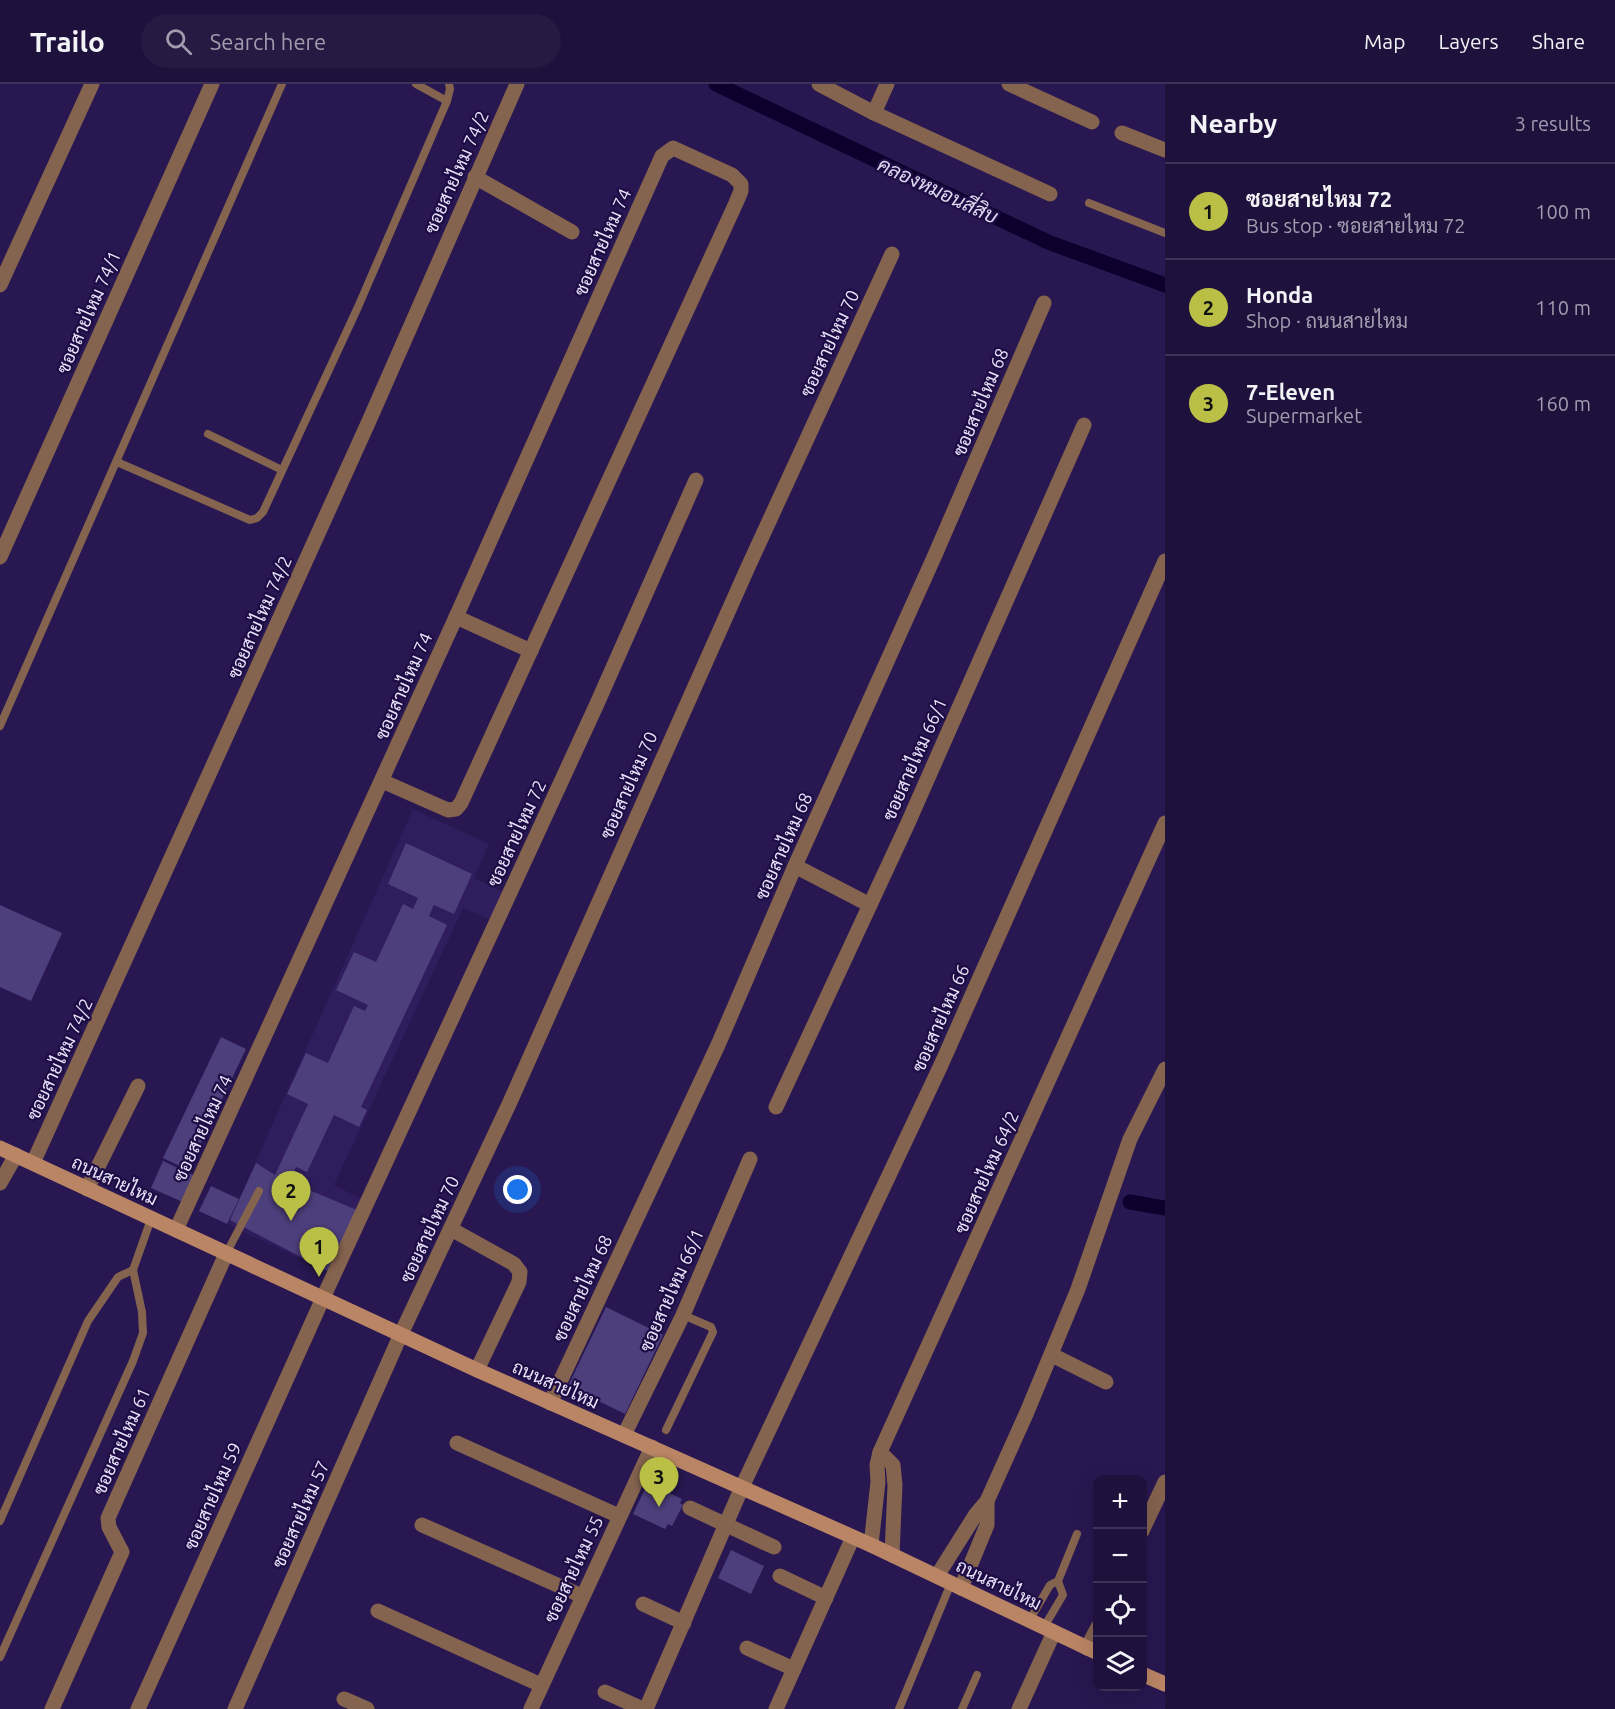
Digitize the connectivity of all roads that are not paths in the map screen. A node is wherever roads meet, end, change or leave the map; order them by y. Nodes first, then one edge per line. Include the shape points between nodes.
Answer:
1 (92, 84) edge
2 (212, 84) edge
3 (282, 84) edge
4 (416, 84) edge
5 (449, 84) edge
6 (517, 84) edge
7 (819, 84) edge
8 (887, 84) edge
9 (1009, 84) edge
10 (447, 101) junction
11 (874, 113) junction
12 (1092, 122) dead end
13 (1122, 133) dead end
14 (1165, 150) edge
15 (475, 177) junction
16 (1050, 194) dead end
17 (1089, 203) dead end
18 (572, 232) dead end
19 (1165, 233) edge
20 (892, 254) dead end
21 (0, 285) edge
22 (1044, 303) dead end
23 (1084, 425) dead end
24 (208, 434) dead end
25 (117, 462) junction
26 (282, 470) junction
27 (696, 480) dead end
28 (0, 556) edge
29 (1165, 561) edge
30 (456, 617) junction
31 (531, 651) junction
32 (0, 726) edge
33 (382, 781) junction
34 (1165, 823) edge
35 (795, 866) junction
36 (870, 905) junction
37 (1165, 1069) edge
38 (138, 1086) dead end
39 (776, 1107) dead end
40 (0, 1148) edge
41 (16, 1155) junction
42 (750, 1159) dead end
43 (33, 1163) junction
44 (0, 1183) edge
45 (87, 1189) junction
46 (259, 1191) dead end
47 (151, 1219) junction
48 (451, 1229) junction
49 (176, 1230) junction
50 (226, 1254) junction
51 (133, 1270) junction
52 (323, 1298) junction
53 (683, 1314) junction
54 (401, 1334) junction
55 (1052, 1355) junction
56 (477, 1370) junction
57 (1106, 1382) dead end
58 (550, 1402) junction
59 (666, 1430) dead end
60 (624, 1435) junction
61 (457, 1443) dead end
62 (652, 1447) junction
63 (880, 1452) junction
64 (1165, 1482) edge
65 (742, 1487) junction
66 (987, 1501) junction
67 (690, 1508) dead end
68 (619, 1516) junction
69 (0, 1521) edge
70 (422, 1525) dead end
71 (726, 1525) junction
72 (1144, 1529) edge
73 (1077, 1534) dead end
74 (853, 1537) junction
75 (871, 1545) junction
76 (774, 1547) dead end
77 (892, 1555) junction
78 (780, 1576) dead end
79 (1058, 1581) junction
80 (950, 1582) junction
81 (582, 1596) junction
82 (826, 1598) junction
83 (643, 1604) dead end
84 (378, 1611) dead end
85 (1029, 1621) junction
86 (684, 1623) junction
87 (1049, 1630) junction
88 (747, 1648) dead end
89 (1093, 1651) edge
90 (0, 1657) edge
91 (794, 1669) junction
92 (977, 1675) dead end
93 (1147, 1676) edge
94 (1165, 1684) edge
95 (541, 1685) junction
96 (605, 1692) dead end
97 (344, 1699) dead end
98 (52, 1709) edge
99 (138, 1709) edge
100 (235, 1709) edge
101 (367, 1709) edge
102 (531, 1709) edge
103 (645, 1709) edge
104 (776, 1709) edge
105 (899, 1709) edge
106 (962, 1709) edge
107 (1019, 1709) edge

1 - 21 street
2 - 28 street, ซอยสายไหม 74/1
3 - 25 lane
4 - 10 lane
5 - 10 lane
6 - 15 street, ซอยสายไหม 74/2
7 - 11 street
8 - 11 street
9 - 12 street
10 - 26 lane
11 - 16 street
13 - 14 street
15 - 18 street
15 - 43 street, ซอยสายไหม 74/2 via 369,421
17 - 19 lane
20 - 48 street, ซอยสายไหม 70 via 747,567
22 - 35 street, ซอยสายไหม 68
23 - 36 street, ซอยสายไหม 66/1
24 - 26 lane
25 - 26 lane via 250,520 263,512
25 - 32 lane
27 - 52 street, ซอยสายไหม 72
29 - 65 street, ซอยสายไหม 66 via 941,1065
30 - 31 street
30 - 31 street, ซอยสายไหม 74 via 662,156 673,148 679,150 732,175 741,184 741,191
30 - 33 street, ซอยสายไหม 74
31 - 33 street via 456,809 447,810
33 - 49 street, ซอยสายไหม 74
34 - 63 street, ซอยสายไหม 64/2
35 - 36 street
35 - 58 street, ซอยสายไหม 68 via 718,1045
36 - 39 street, ซอยสายไหม 66/1
37 - 55 street via 1130,1139
38 - 45 street
40 - 41 main road, ถนนสายไหม
41 - 43 main road, ถนนสายไหม
41 - 44 street
42 - 53 street, ซอยสายไหม 66/1
43 - 45 main road, ถนนสายไหม
45 - 47 main road, ถนนสายไหม
46 - 50 lane
47 - 49 main road, ถนนสายไหม
47 - 51 lane
48 - 54 street, ซอยสายไหม 70
48 - 56 street via 514,1264 520,1272 519,1282
49 - 50 main road, ถนนสายไหม
50 - 52 main road, ถนนสายไหม
50 - 98 street, ซอยสายไหม 61 via 108,1518 122,1552
51 - 69 lane via 118,1277 88,1321
51 - 90 lane via 143,1333
52 - 54 main road, ถนนสายไหม
52 - 99 street, ซอยสายไหม 59
53 - 59 lane via 714,1329
53 - 60 street, ซอยสายไหม 66/1
54 - 56 main road, ถนนสายไหม
54 - 100 street, ซอยสายไหม 57
55 - 57 street
55 - 66 street
56 - 58 main road, ถนนสายไหม
58 - 60 main road, ถนนสายไหม
60 - 62 main road, ถนนสายไหม
61 - 68 street
62 - 65 main road, ถนนสายไหม
62 - 68 street, ซอยสายไหม 55
63 - 75 street, ซอยสายไหม 64/2
63 - 77 street via 893,1466 896,1485
64 - 72 street
65 - 71 street, ซอยสายไหม 66
65 - 74 main road, ถนนสายไหม
66 - 80 street via 976,1514
66 - 80 street via 987,1525
67 - 71 street
68 - 81 street, ซอยสายไหม 55
70 - 81 street
71 - 76 street
71 - 86 street, ซอยสายไหม 66
73 - 79 lane
74 - 75 main road, ถนนสายไหม
74 - 82 street
75 - 77 main road, ถนนสายไหม
77 - 80 main road, ถนนสายไหม
78 - 82 street
79 - 85 lane via 1050,1585
79 - 87 lane via 1063,1595
80 - 85 main road, ถนนสายไหม
80 - 105 lane
81 - 95 street, ซอยสายไหม 55
82 - 91 street
83 - 86 street
84 - 95 street
85 - 87 main road, ถนนสายไหม
86 - 103 street, ซอยสายไหม 66
87 - 89 main road, ถนนสายไหม
87 - 107 street
88 - 91 street
91 - 104 street
92 - 106 lane
93 - 94 main road
95 - 102 street, ซอยสายไหม 55
96 - 103 street
97 - 101 street

